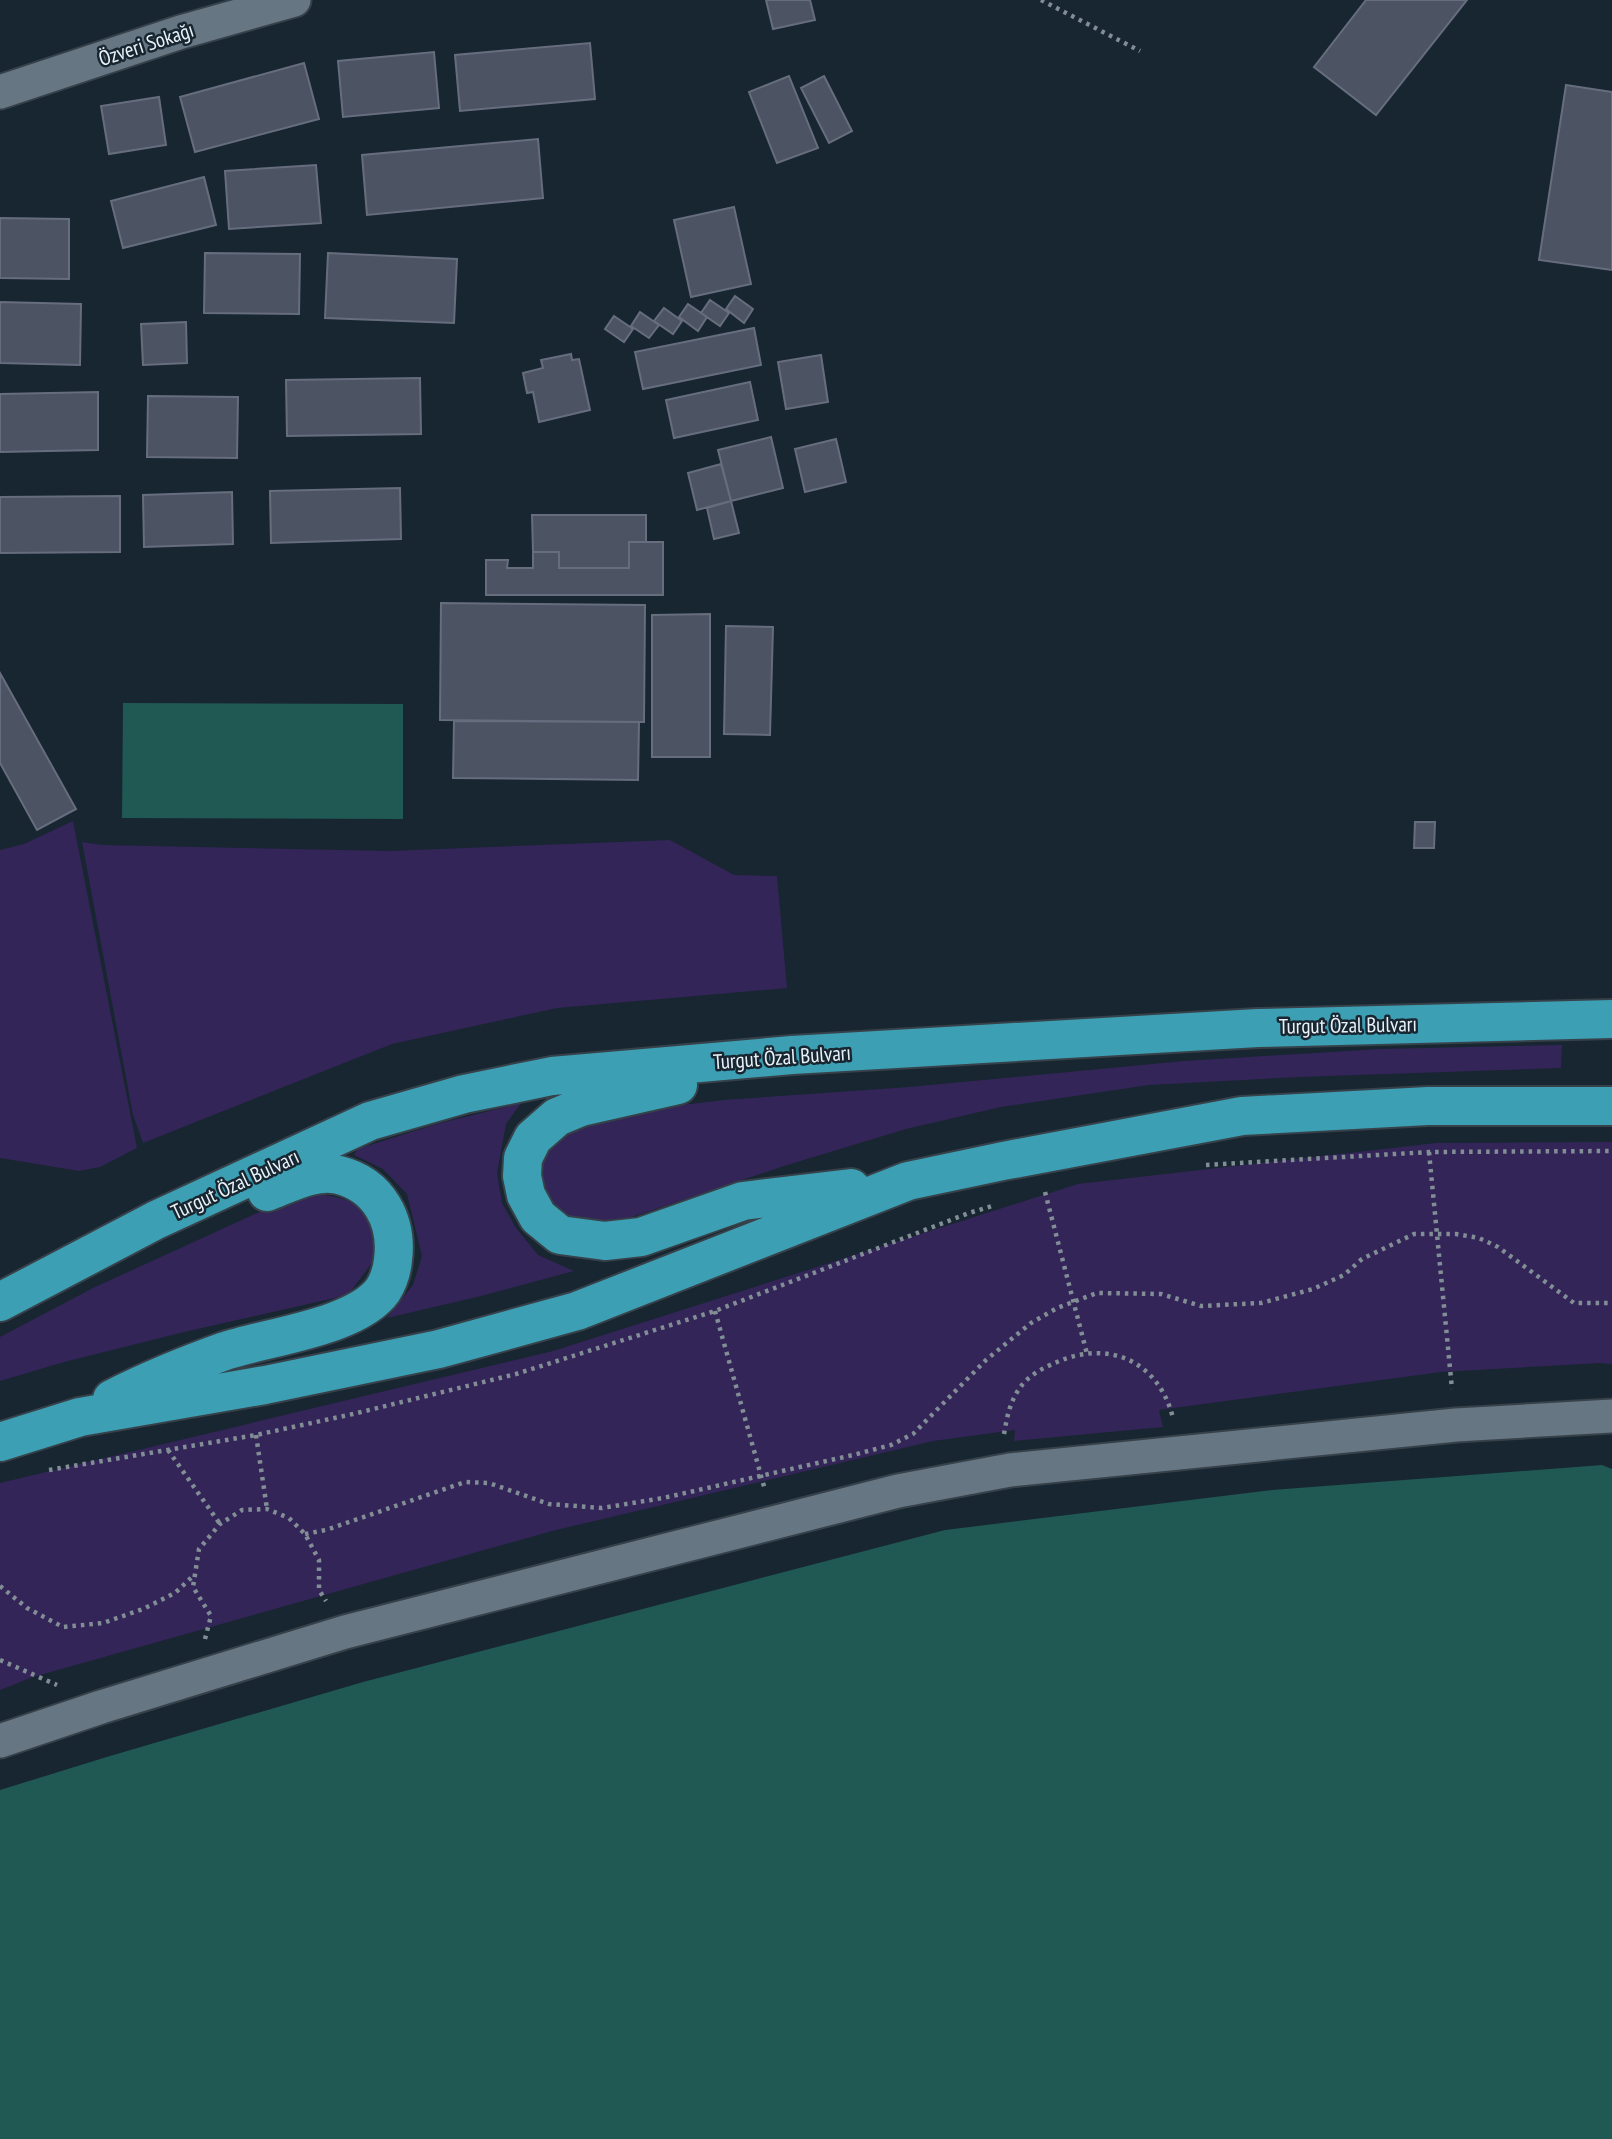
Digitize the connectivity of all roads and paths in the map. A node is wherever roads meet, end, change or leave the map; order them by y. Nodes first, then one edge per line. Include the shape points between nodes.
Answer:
1 (294, 0) edge
2 (1041, 0) edge
3 (1140, 51) dead end
4 (0, 92) edge
5 (1612, 1019) edge
6 (792, 1055) junction
7 (1612, 1106) edge
8 (1612, 1151) edge
9 (1429, 1152) junction
10 (1201, 1165) dead end
11 (908, 1181) junction
12 (1056, 1187) dead end
13 (994, 1205) dead end
14 (176, 1211) junction
15 (1437, 1234) junction
16 (1074, 1302) junction
17 (0, 1303) edge
18 (1612, 1303) edge
19 (715, 1311) junction
20 (1087, 1354) junction
21 (1612, 1416) edge
22 (80, 1417) junction
23 (1456, 1425) junction
24 (256, 1435) junction
25 (0, 1442) edge
26 (168, 1450) junction
27 (1182, 1453) junction
28 (1010, 1470) junction
29 (41, 1471) dead end
30 (762, 1475) junction
31 (267, 1509) junction
32 (773, 1521) junction
33 (220, 1524) junction
34 (305, 1534) junction
35 (194, 1576) junction
36 (0, 1586) edge
37 (345, 1632) junction
38 (192, 1679) junction
39 (0, 1741) edge

1 - 4 street, Özveri Sokağı
2 - 3 path
5 - 6 highway, Turgut Özal Bulvarı via 1258,1028
6 - 11 highway via 581,1107 557,1117 533,1138 523,1158 526,1195 538,1217 560,1235 604,1241 641,1237 743,1201
6 - 14 highway, Turgut Özal Bulvarı via 552,1076 464,1094 370,1121
7 - 11 highway via 1428,1106 1242,1116
8 - 9 path
9 - 10 path
9 - 15 path
11 - 22 highway via 577,1311 439,1349
12 - 16 path via 1045,1189
13 - 19 path
14 - 17 highway, Turgut Özal Bulvarı
14 - 22 highway via 337,1174 379,1198 391,1220 392,1269 383,1290 362,1310 228,1350 148,1380
15 - 16 path via 1414,1234 1314,1289 1261,1303 1201,1306 1161,1294 1110,1293
15 - 18 path via 1479,1238 1497,1247 1574,1303
15 - 23 path
16 - 20 path
16 - 30 path via 1022,1331 986,1360 913,1434 891,1445
19 - 24 path via 516,1374
19 - 30 path
20 - 27 path via 1100,1352 1139,1364 1172,1412
20 - 28 path via 1042,1368 1022,1384 1008,1409 1004,1435
21 - 23 street
22 - 25 highway
23 - 27 street
24 - 26 path
24 - 31 path
26 - 29 path
26 - 33 path
27 - 28 street
28 - 32 street
30 - 32 path
30 - 34 path via 603,1508 549,1504 489,1483 465,1482
31 - 33 path via 242,1510
31 - 34 path via 289,1518
32 - 37 street
33 - 35 path via 199,1549
34 - 37 path via 319,1560 319,1590
35 - 36 path via 175,1593 143,1609 103,1623 63,1628
35 - 38 path via 193,1587 211,1616
37 - 38 street
38 - 39 street

